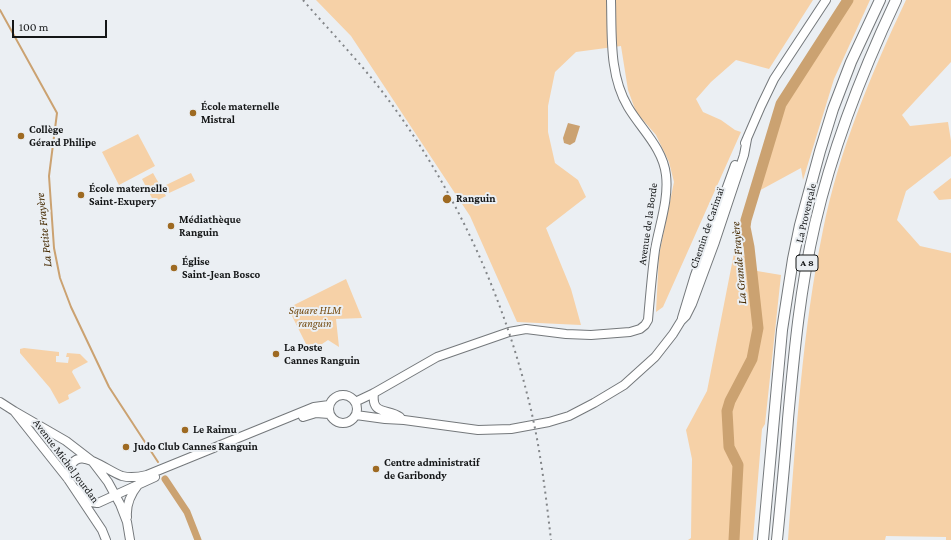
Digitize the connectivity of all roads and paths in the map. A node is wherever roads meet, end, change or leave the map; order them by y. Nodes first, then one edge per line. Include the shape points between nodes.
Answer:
1 (611, 0) edge
2 (826, 0) edge
3 (880, 0) edge
4 (896, 0) edge
5 (374, 393) junction
6 (0, 402) edge
7 (354, 402) junction
8 (329, 405) junction
9 (14, 412) junction
10 (329, 414) junction
11 (356, 415) junction
12 (404, 420) junction
13 (92, 461) junction
14 (68, 478) junction
15 (138, 485) junction
16 (77, 490) junction
17 (115, 495) junction
18 (127, 522) junction
19 (106, 540) edge
20 (130, 540) edge
21 (763, 540) edge
22 (777, 540) edge

1 - 5 street, Avenue de la Borde via 614,68 620,89 628,107 647,132 661,157 666,175 648,320 645,325 630,332 591,335 526,329 509,332 438,357
2 - 12 street, Chemin de Carimaï via 774,79 739,154 681,321 655,356 633,378 580,411 527,426 478,430
3 - 21 highway, La Provençale / A 8 via 851,62 833,109 800,225 782,330
4 - 22 highway, La Provençale / A 8 via 850,106 831,163 815,225 801,300 793,366
5 - 7 street
5 - 12 street, Chemin de Carimaï via 374,402 378,409 398,415
6 - 9 street, Avenue Michel Jourdan
7 - 8 street via 349,397 341,395 334,398
7 - 11 street
8 - 10 street
8 - 13 street via 314,407 147,475 122,476
9 - 13 street via 66,441
9 - 14 street, Avenue Michel Jourdan
10 - 11 street via 336,422 343,423 351,421
10 - 15 street via 312,414
11 - 12 street, Chemin de Carimaï
13 - 14 street via 80,458 75,460 69,469
13 - 17 street
14 - 16 street, Avenue Michel Jourdan
15 - 17 street
15 - 18 street via 128,502
16 - 17 street via 93,503
16 - 19 street, Avenue Michel Jourdan
17 - 18 street
18 - 20 street

